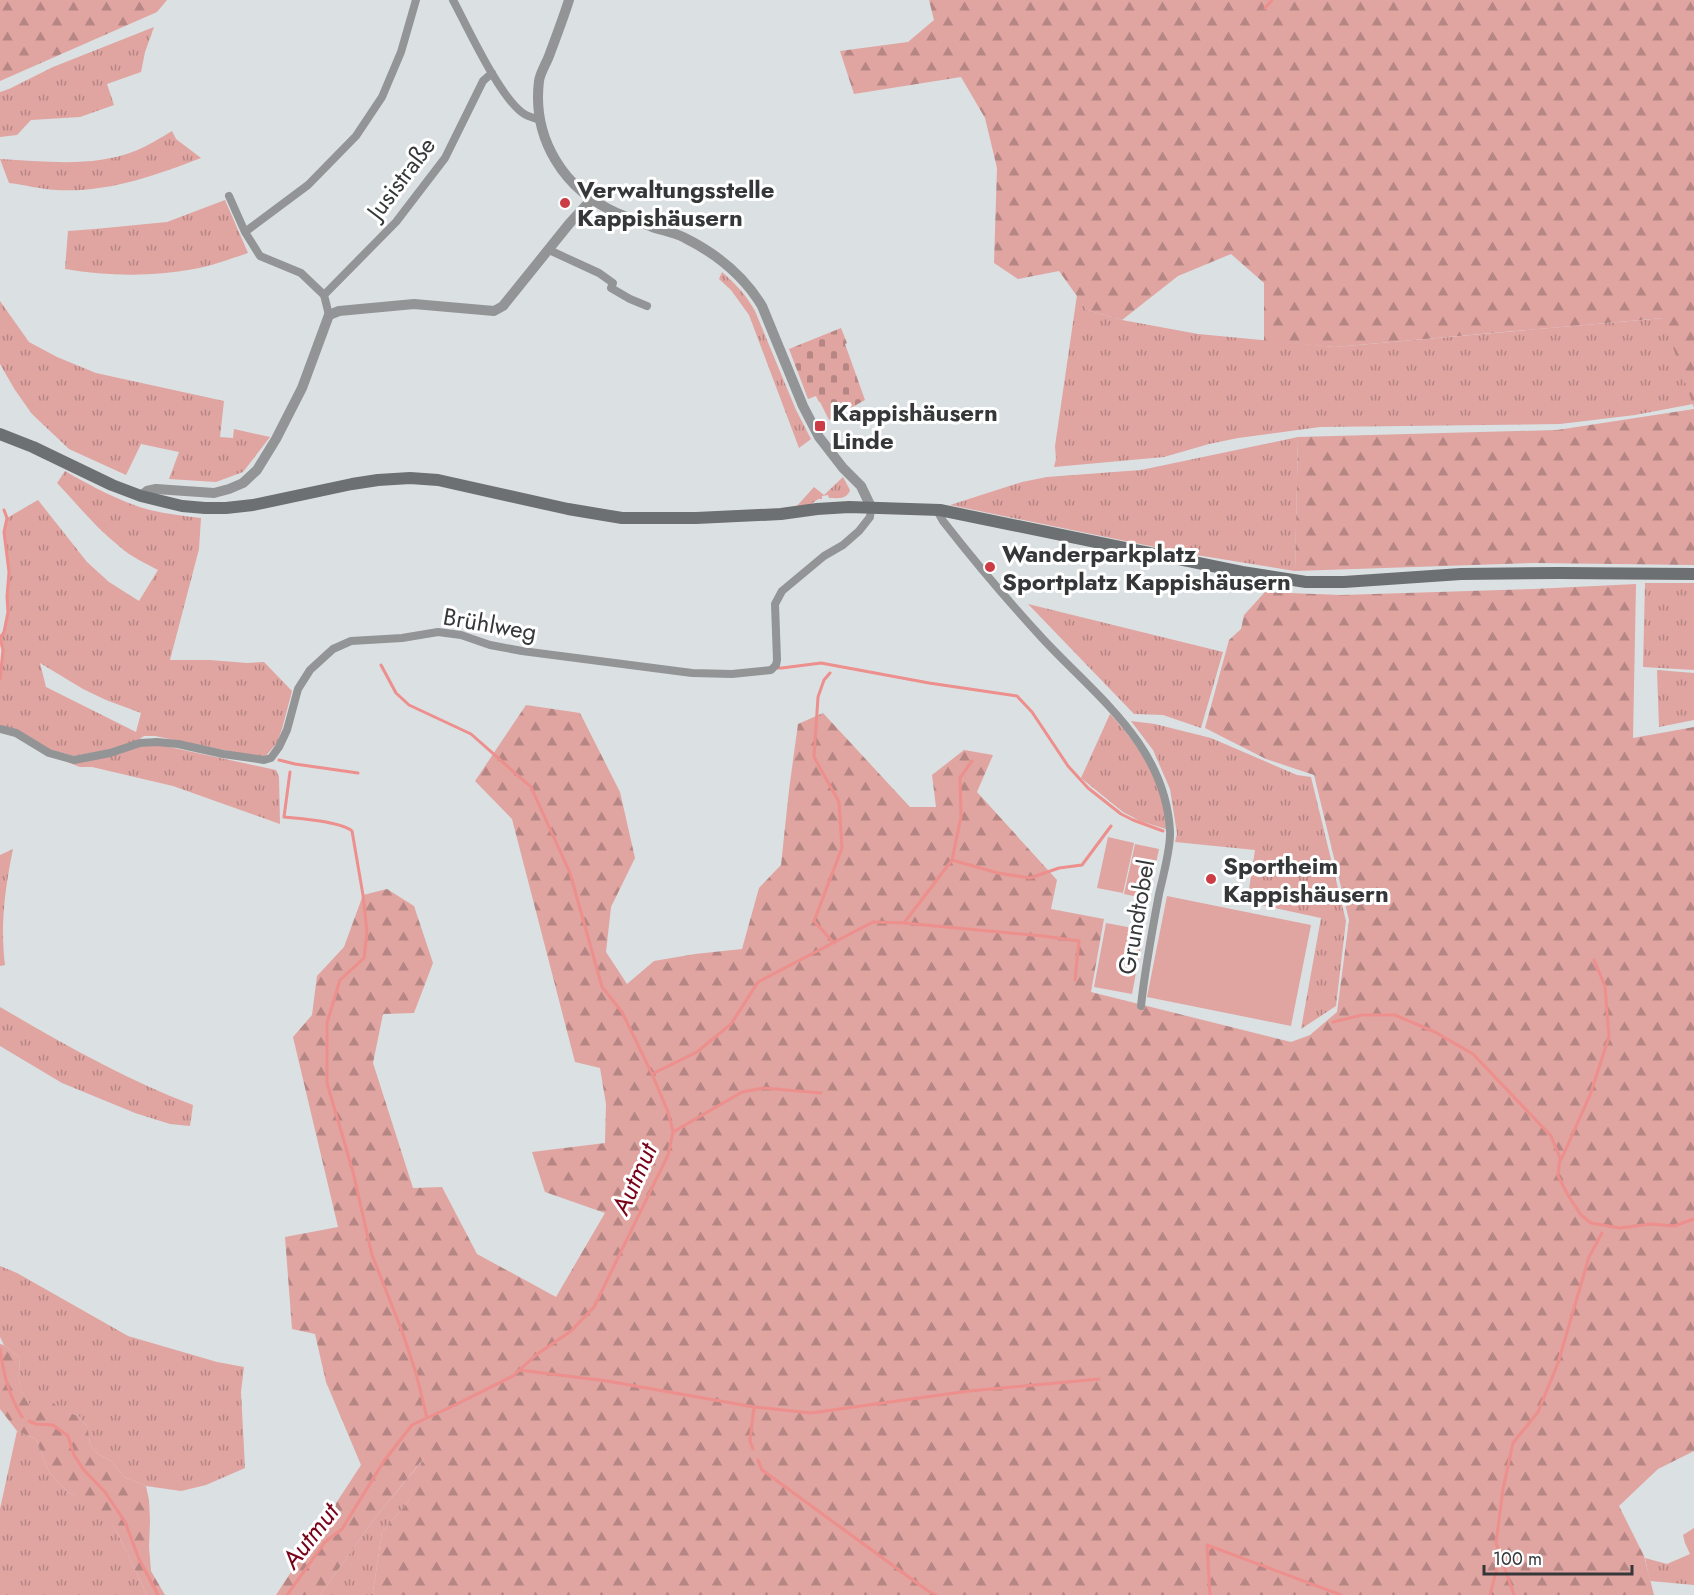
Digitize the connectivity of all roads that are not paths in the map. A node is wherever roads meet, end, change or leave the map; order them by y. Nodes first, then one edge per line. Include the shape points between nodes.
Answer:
1 (416, 0) edge
2 (453, 0) edge
3 (569, 0) edge
4 (492, 73) junction
5 (539, 120) junction
6 (229, 196) dead end
7 (592, 199) junction
8 (245, 232) junction
9 (549, 250) junction
10 (324, 295) junction
11 (647, 306) dead end
12 (329, 315) junction
13 (0, 434) edge
14 (141, 496) junction
15 (871, 507) junction
16 (940, 510) junction
17 (1694, 574) edge
18 (0, 729) edge
19 (1141, 1006) dead end

1 - 8 street via 401,52 382,97 356,136 308,184
2 - 4 street
3 - 5 street via 539,80
4 - 5 street via 508,99 525,115
4 - 10 street, Jusistraße via 483,81 445,158 401,216
5 - 7 street via 558,163 577,188
6 - 8 street
7 - 9 street
7 - 15 street via 622,215 683,237 742,278 762,306 819,436 861,486
8 - 10 street via 260,256 301,273
9 - 11 street via 599,273 613,283 611,288
9 - 12 street via 503,306 494,311 414,304
10 - 12 street
12 - 14 street via 302,388 257,470 243,483 214,493 156,489
13 - 14 main road
14 - 15 main road via 182,506 226,508 369,481 410,478 438,480 622,518 696,518
15 - 16 main road
15 - 18 street, Brühlweg via 870,517 859,531 782,591 775,604 777,660 771,670 692,674 522,651 438,632 351,641 333,649 310,670 298,689 279,747 271,758 264,760 157,742 74,760 49,753 16,733
16 - 17 main road via 1306,582 1461,574
16 - 19 street, Grundtobel via 943,521 1012,605 1121,718 1139,741 1162,786 1170,834

